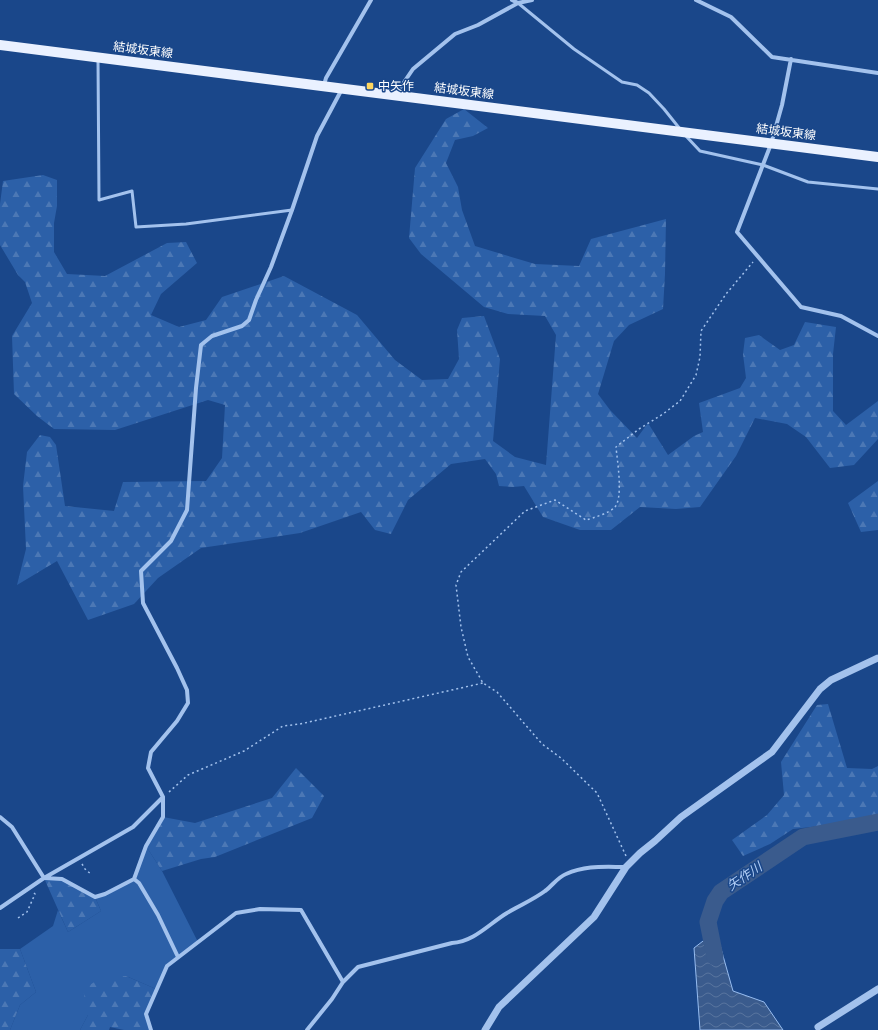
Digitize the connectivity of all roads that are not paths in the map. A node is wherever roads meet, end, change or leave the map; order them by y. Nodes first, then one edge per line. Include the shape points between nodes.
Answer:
1 (371, 0) edge
2 (512, 0) edge
3 (532, 0) edge
4 (696, 0) edge
5 (518, 2) edge
6 (0, 45) edge
7 (98, 57) junction
8 (791, 59) junction
9 (878, 72) edge
10 (323, 87) junction
11 (342, 88) junction
12 (395, 95) junction
13 (681, 131) junction
14 (771, 144) junction
15 (878, 157) edge
16 (762, 165) junction
17 (878, 189) edge
18 (292, 210) junction
19 (878, 336) edge
20 (878, 658) edge
21 (163, 797) junction
22 (0, 817) edge
23 (628, 865) junction
24 (44, 878) junction
25 (134, 879) junction
26 (0, 907) edge
27 (178, 957) junction
28 (343, 982) junction
29 (878, 989) edge
30 (819, 1029) edge
31 (151, 1030) edge
32 (307, 1030) edge
33 (485, 1030) edge

1 - 10 street
2 - 5 street
3 - 5 street
4 - 8 street via 731,17 772,57
5 - 12 street via 478,25 455,34 413,69
5 - 13 lane via 574,49 622,82 637,85 649,94
6 - 7 main road, 結城坂東線
7 - 10 main road, 結城坂東線
7 - 18 lane via 100,200 132,191 136,227 186,224
8 - 9 street
8 - 14 street via 782,106
10 - 11 main road, 結城坂東線
11 - 12 main road, 結城坂東線
11 - 18 street via 317,136
12 - 13 main road, 結城坂東線
13 - 14 main road, 結城坂東線
13 - 16 lane via 700,151
14 - 15 main road, 結城坂東線
14 - 16 street
16 - 17 lane via 808,182
16 - 19 street via 737,232 801,307 841,316
18 - 21 street via 249,320 242,326 212,336 201,345 187,510 171,541 141,571 143,602 187,690 188,703 151,752 148,768
20 - 23 street via 831,680 820,689 772,752 681,817
21 - 24 street via 134,827
21 - 25 street via 163,817 146,846
22 - 24 street via 12,827
23 - 28 street via 587,867 564,875 545,892 506,913 476,935 457,943 358,967
23 - 33 street via 594,917 500,1007
24 - 25 street via 62,879 95,897
24 - 26 street
25 - 27 street via 158,915
27 - 28 street via 236,913 260,909 301,910
27 - 31 street via 167,966 146,1014
28 - 32 street
29 - 30 street

